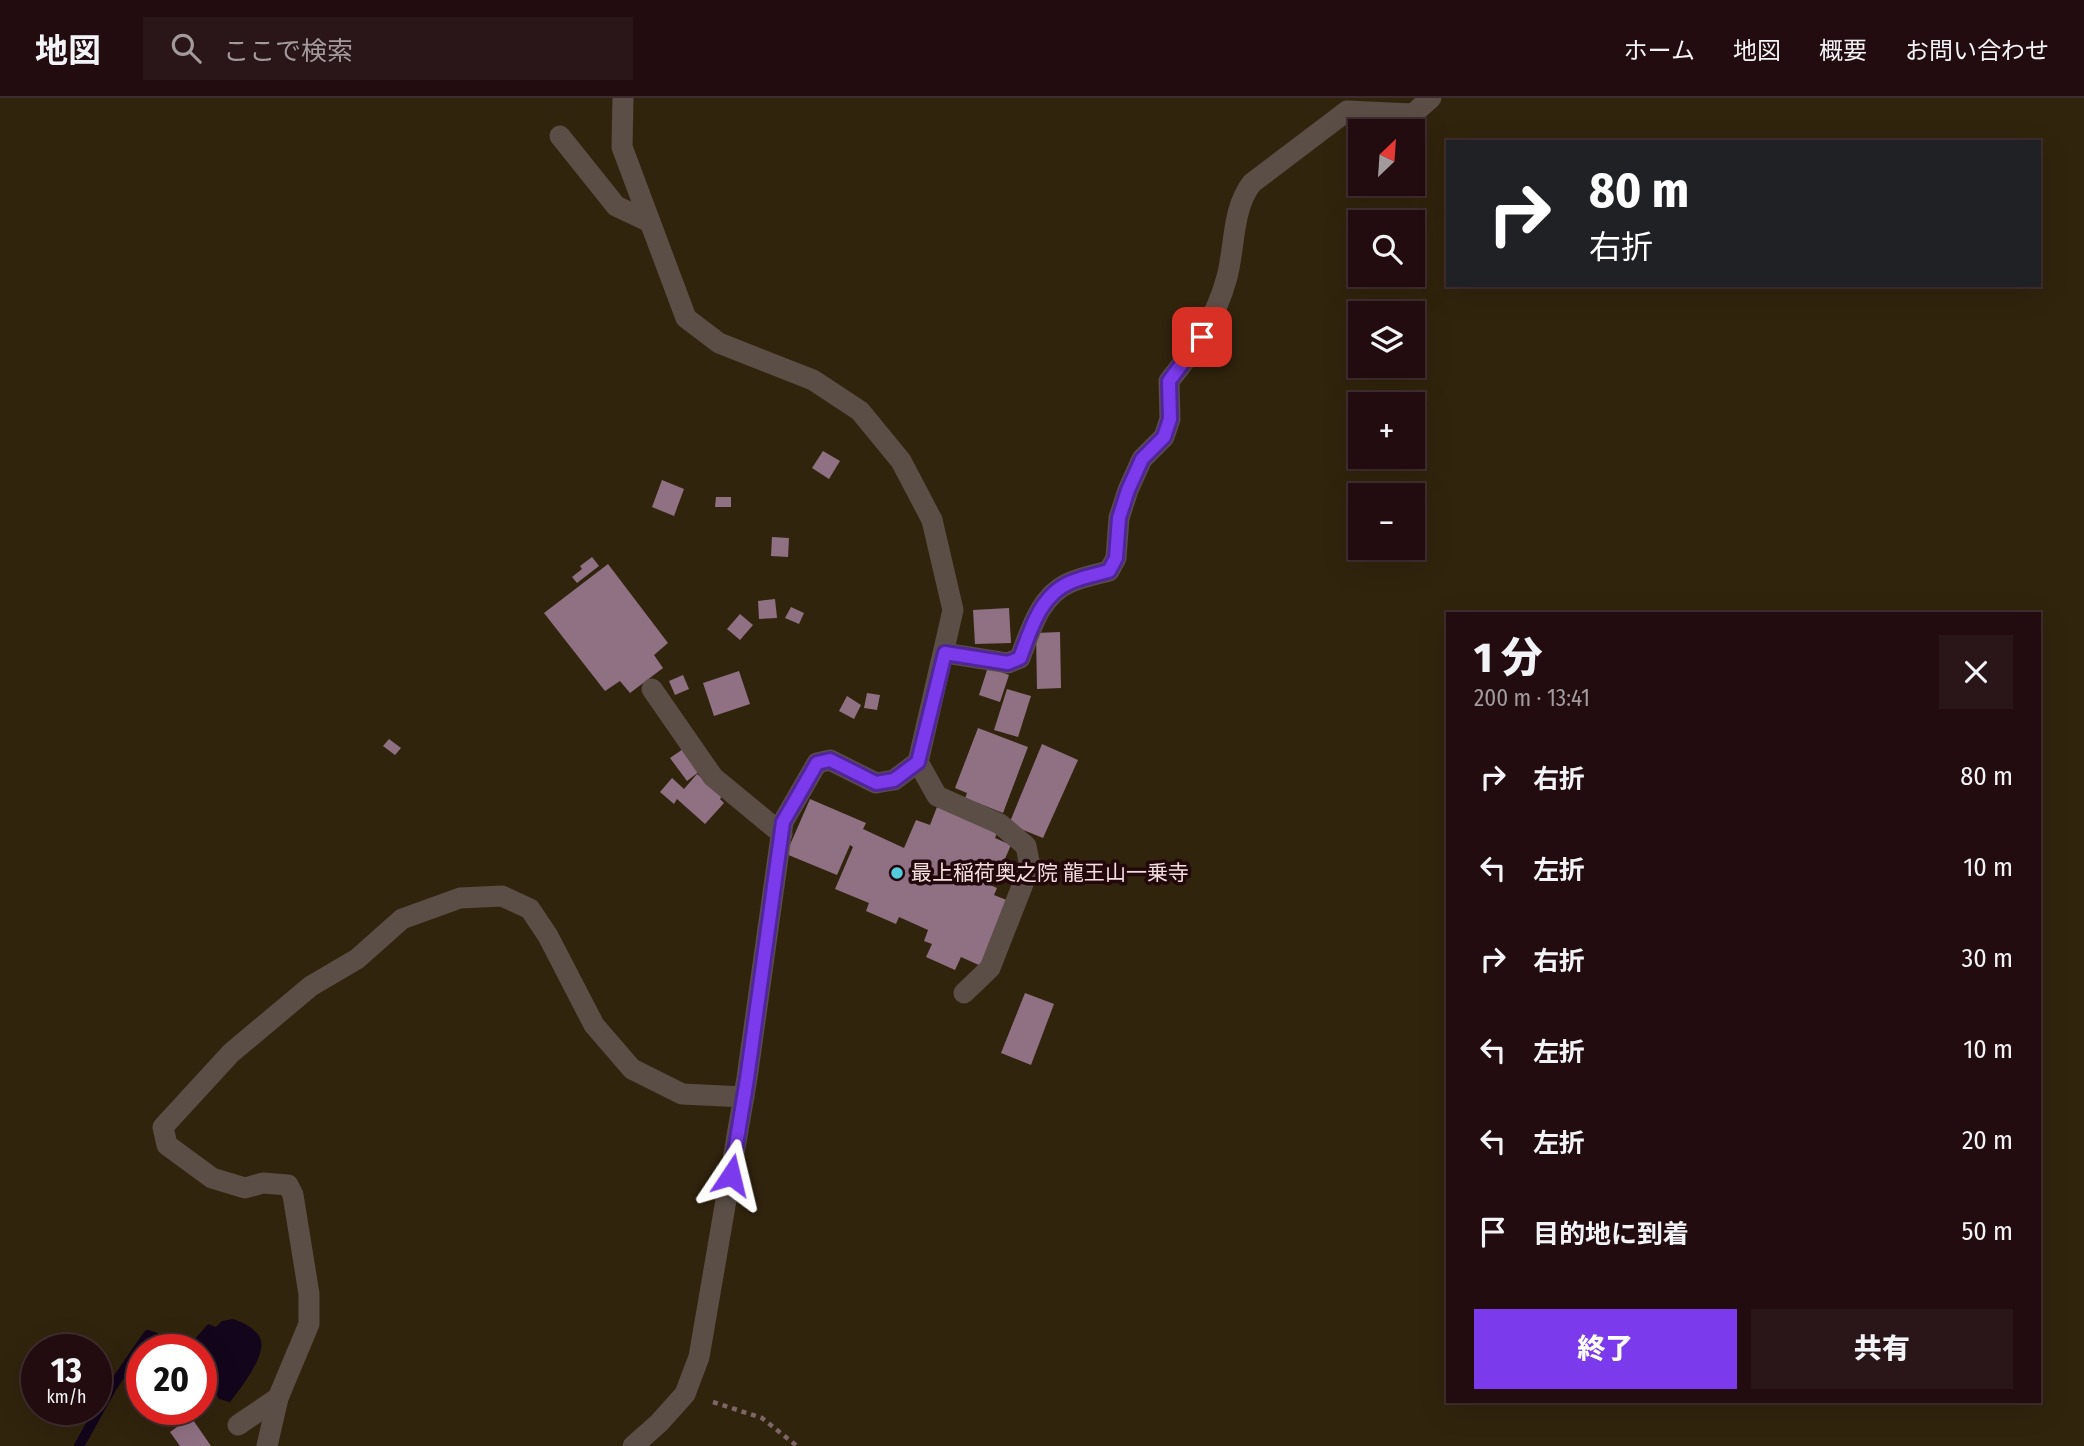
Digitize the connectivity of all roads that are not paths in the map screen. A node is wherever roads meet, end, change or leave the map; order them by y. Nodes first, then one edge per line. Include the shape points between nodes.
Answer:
1 (623, 98) edge
2 (1431, 98) edge
3 (1354, 104) edge
4 (560, 136) dead end
5 (650, 222) junction
6 (945, 653) junction
7 (652, 689) dead end
8 (918, 762) junction
9 (782, 834) junction
10 (964, 993) dead end
11 (744, 1097) junction
12 (278, 1398) junction
13 (238, 1425) dead end
14 (267, 1446) edge
15 (633, 1446) edge

1 - 5 street via 622,147
2 - 3 street via 1413,114
3 - 6 street via 1243,194 1227,277 1212,320 1169,381 1170,419 1164,437 1142,459 1128,490 1119,518 1116,558 1109,571 1070,582 1049,597 1036,615 1020,658 1008,663
4 - 5 street via 616,205
5 - 6 street via 686,318 719,343 832,392 860,411 901,460 932,520 953,610
6 - 8 street
7 - 9 street via 713,777
8 - 9 street via 894,780 876,783 830,760 817,763 783,822
8 - 10 street via 937,796 1000,824 1026,846 1030,866 990,968
9 - 11 street
11 - 12 street via 682,1094 632,1069 594,1025 530,909 502,896 460,898 402,919 357,959 311,986 231,1053 163,1128 167,1145 212,1178 245,1188 263,1183 288,1185 293,1195 309,1294 309,1324
11 - 15 street via 699,1357 685,1394
12 - 13 street
12 - 14 street

